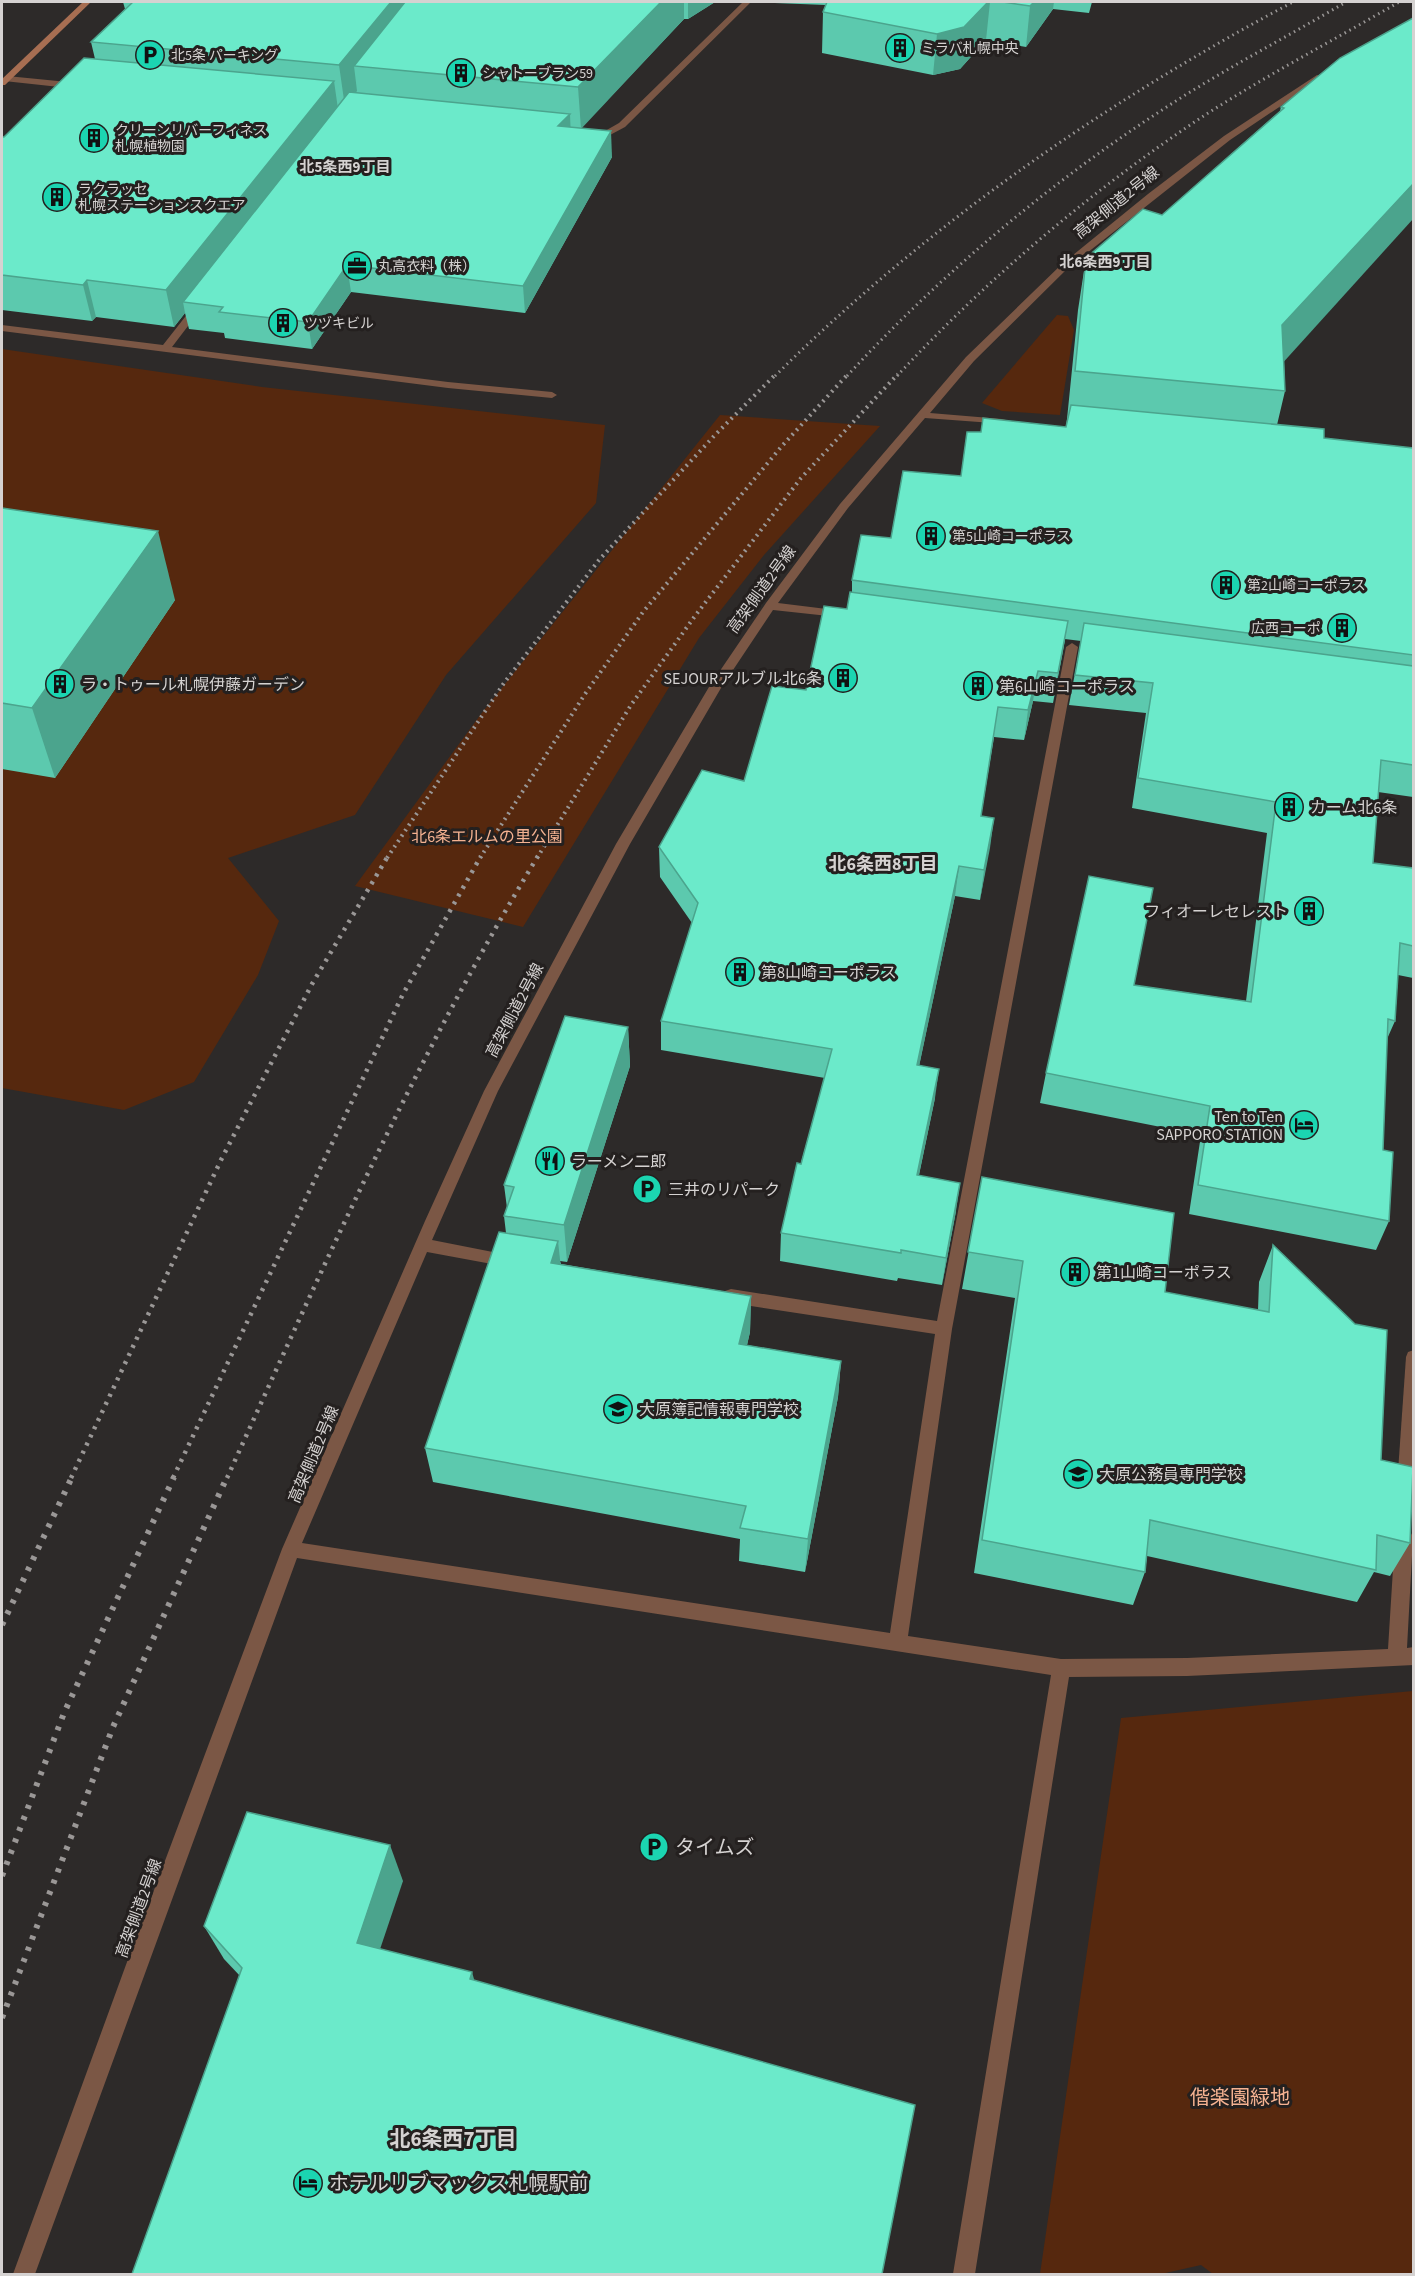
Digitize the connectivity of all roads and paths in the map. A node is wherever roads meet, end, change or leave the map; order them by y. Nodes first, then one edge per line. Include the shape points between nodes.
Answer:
1 (87, 2) edge
2 (747, 2) edge
3 (1336, 67) edge
4 (4, 81) edge
5 (86, 87) edge
6 (587, 135) edge
7 (204, 298) edge
8 (2, 327) edge
9 (166, 348) junction
10 (552, 395) dead end
11 (921, 415) junction
12 (1019, 424) edge
13 (770, 606) junction
14 (856, 617) edge
15 (1072, 647) dead end
16 (423, 1245) junction
17 (520, 1263) edge
18 (720, 1294) edge
19 (944, 1329) junction
20 (1413, 1357) edge
21 (291, 1549) junction
22 (898, 1643) junction
23 (1405, 1657) edge
24 (1061, 1668) junction
25 (24, 2274) edge
26 (964, 2274) edge

1 - 4 street
2 - 6 street via 622,125 607,133
3 - 11 street, 高架側道2号線 via 1227,138 1065,266 970,359
4 - 5 street
7 - 9 street
8 - 9 street
9 - 10 street
11 - 12 street
11 - 13 street, 高架側道2号線 via 844,506
13 - 14 street
13 - 16 street, 高架側道2号線 via 715,687 617,854 491,1091
15 - 19 street
16 - 17 street
16 - 21 street, 高架側道2号線
18 - 19 street
19 - 22 street
20 - 23 street via 1405,1512
21 - 22 street
21 - 25 street, 高架側道2号線
22 - 24 street
23 - 24 street via 1187,1667
24 - 26 street

